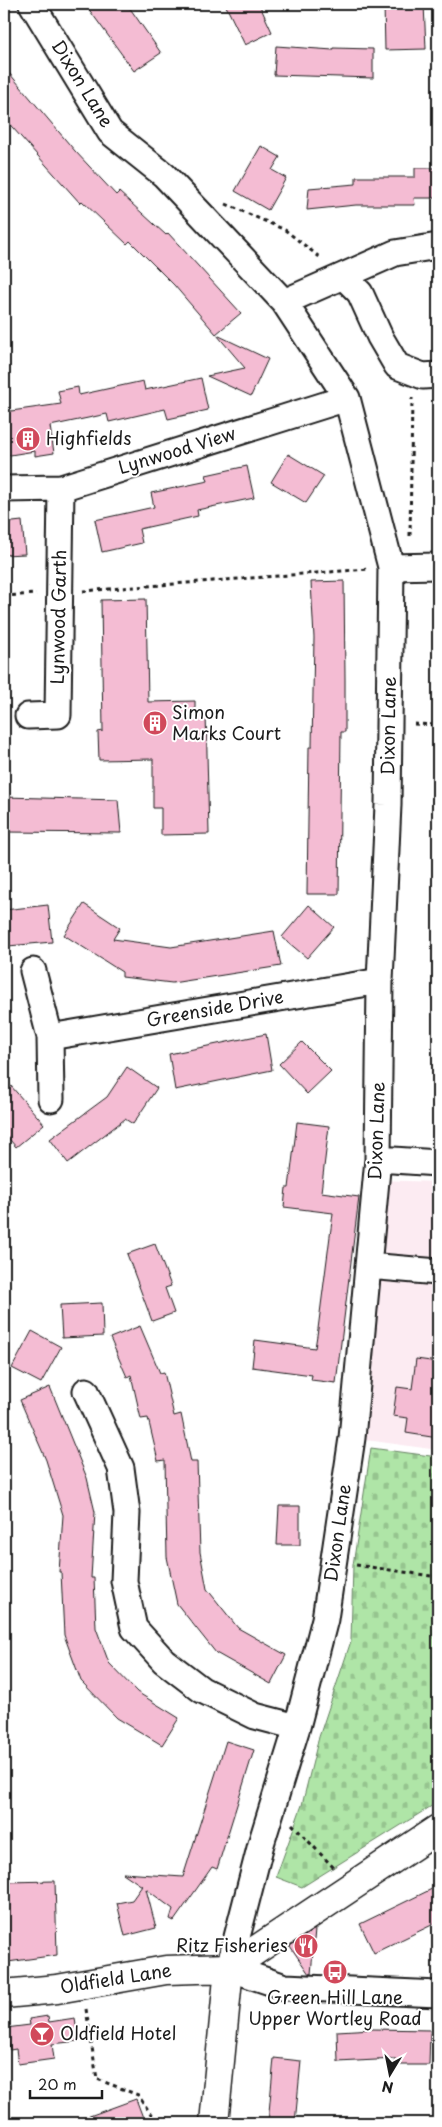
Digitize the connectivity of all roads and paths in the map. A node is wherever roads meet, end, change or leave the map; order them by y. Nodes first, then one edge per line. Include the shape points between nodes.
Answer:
1 (32, 4) edge
2 (225, 203) dead end
3 (438, 246) edge
4 (343, 276) junction
5 (284, 302) junction
6 (405, 369) junction
7 (438, 375) edge
8 (347, 398) junction
9 (61, 488) junction
10 (4, 489) edge
11 (438, 566) edge
12 (400, 567) junction
13 (60, 592) junction
14 (4, 596) edge
15 (28, 716) dead end
16 (33, 971) dead end
17 (380, 981) junction
18 (50, 1037) junction
19 (52, 1099) dead end
20 (378, 1159) junction
21 (438, 1163) edge
22 (368, 1266) junction
23 (438, 1272) edge
24 (86, 1391) dead end
25 (333, 1562) junction
26 (438, 1577) edge
27 (297, 1727) junction
28 (273, 1804) junction
29 (438, 1829) edge
30 (352, 1887) junction
31 (230, 1968) junction
32 (82, 1984) junction
33 (4, 1994) edge
34 (438, 1994) edge
35 (157, 2123) edge
36 (214, 2123) edge

1 - 5 street, Dixon Lane via 110,132 164,175
2 - 4 path via 285,230
3 - 4 street via 395,253
4 - 5 street
4 - 6 street via 360,293 380,337
5 - 8 street, Dixon Lane
6 - 7 street via 423,376
6 - 12 path
8 - 9 street, Lynwood View
8 - 12 street, Dixon Lane
9 - 10 street, Lynwood View
9 - 13 street, Lynwood Garth
11 - 12 street
12 - 13 path
12 - 17 street, Dixon Lane
13 - 14 path
13 - 15 street, Lynwood Garth via 58,715
16 - 18 street
17 - 18 street, Greenside Drive
17 - 20 street, Dixon Lane
18 - 19 street
20 - 21 street
20 - 22 street, Dixon Lane
22 - 23 street
22 - 25 street, Dixon Lane via 352,1438
24 - 27 street via 121,1468 127,1513 124,1581 134,1628 164,1661 202,1690 255,1716
25 - 26 path
25 - 27 street, Dixon Lane via 325,1618
27 - 28 street, Dixon Lane
28 - 30 path
28 - 31 street, Dixon Lane
29 - 30 street
30 - 31 street
31 - 32 street, Oldfield Lane via 166,1970
31 - 34 street via 286,1987
31 - 36 street
32 - 33 street, Oldfield Lane
32 - 35 path via 97,2079 138,2095

